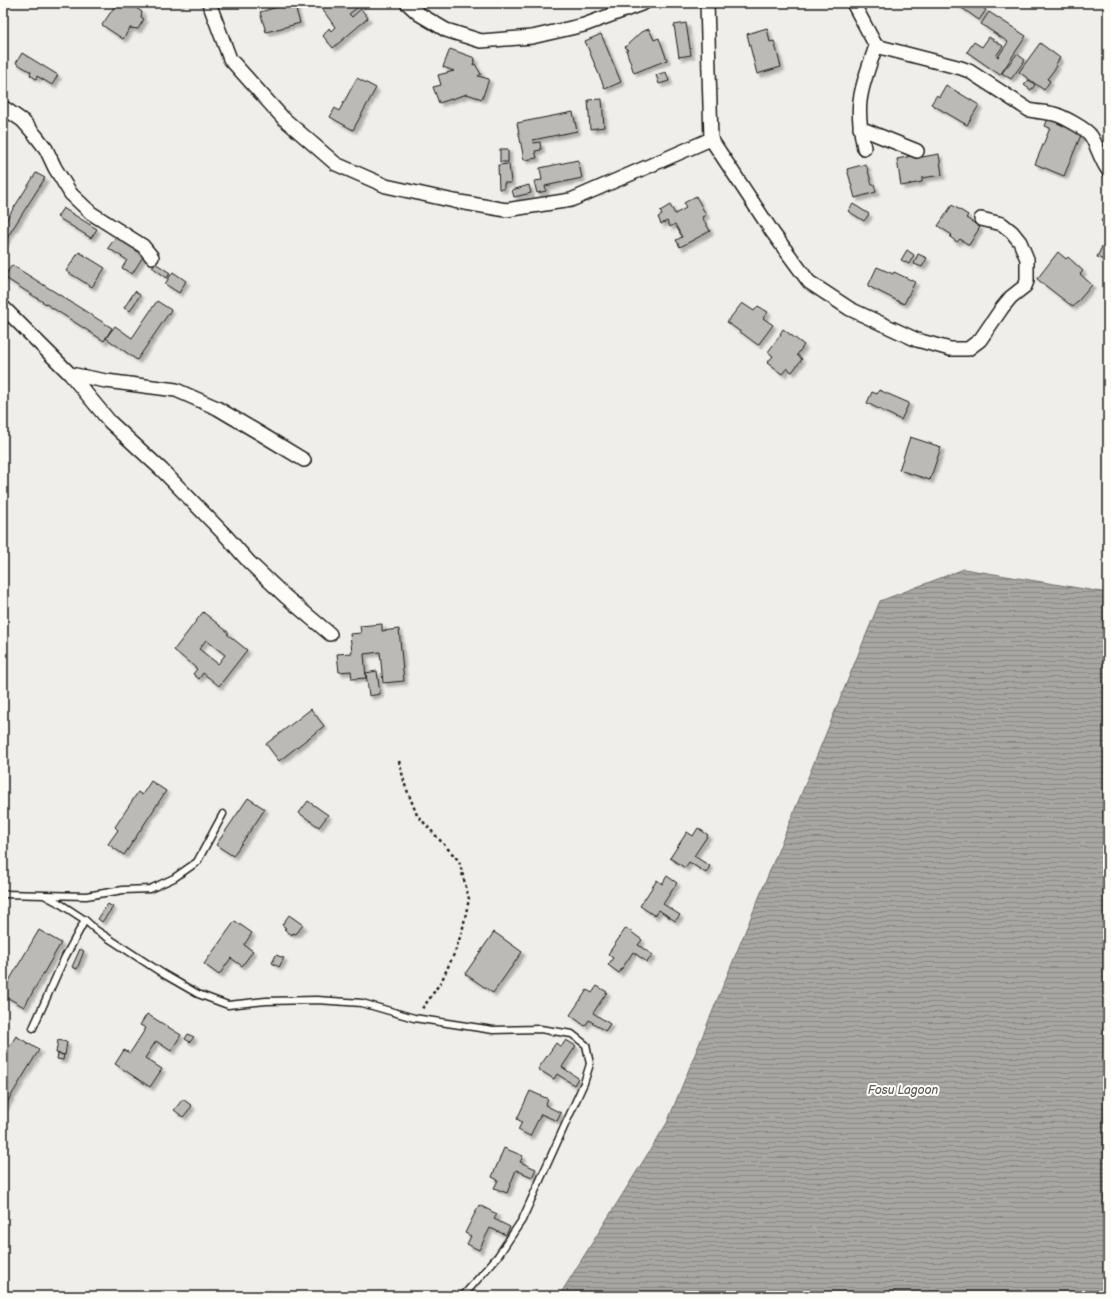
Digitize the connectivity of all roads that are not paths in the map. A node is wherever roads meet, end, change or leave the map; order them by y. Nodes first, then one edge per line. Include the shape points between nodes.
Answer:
1 (209, 3) edge
2 (407, 3) edge
3 (644, 3) edge
4 (707, 3) edge
5 (853, 3) edge
6 (876, 46) junction
7 (3, 107) edge
8 (860, 128) junction
9 (711, 139) junction
10 (864, 148) dead end
11 (917, 151) dead end
12 (1108, 170) edge
13 (981, 219) dead end
14 (152, 257) dead end
15 (3, 308) edge
16 (70, 374) junction
17 (304, 460) dead end
18 (330, 634) dead end
19 (223, 814) dead end
20 (3, 894) edge
21 (44, 895) junction
22 (85, 920) junction
23 (33, 1028) dead end
24 (463, 1296) edge

1 - 9 street via 230,59 284,118 336,164 386,186 506,210 571,200
2 - 3 street via 419,14 446,30 481,40 540,36 584,25
4 - 9 street
5 - 6 street
6 - 8 street via 860,101
6 - 12 street via 961,68 1029,110 1055,114 1083,128 1091,136
7 - 14 street via 36,136 71,194 91,213 143,246
8 - 10 street
8 - 11 street
9 - 13 street via 809,282 850,309 917,340 950,349 968,349 980,340 1006,302 1025,286 1027,259 1020,242 1002,224
15 - 16 street
16 - 17 street via 176,390 217,408
16 - 18 street via 110,422 162,470 249,562
19 - 21 lane via 198,862 174,878 150,889 86,896
20 - 21 lane
21 - 22 lane
22 - 23 lane via 64,959
22 - 24 lane via 96,930 165,975 198,994 228,1005 317,1000 362,1003 414,1018 493,1030 540,1029 572,1034 586,1045 590,1064 584,1083 522,1220 498,1256

